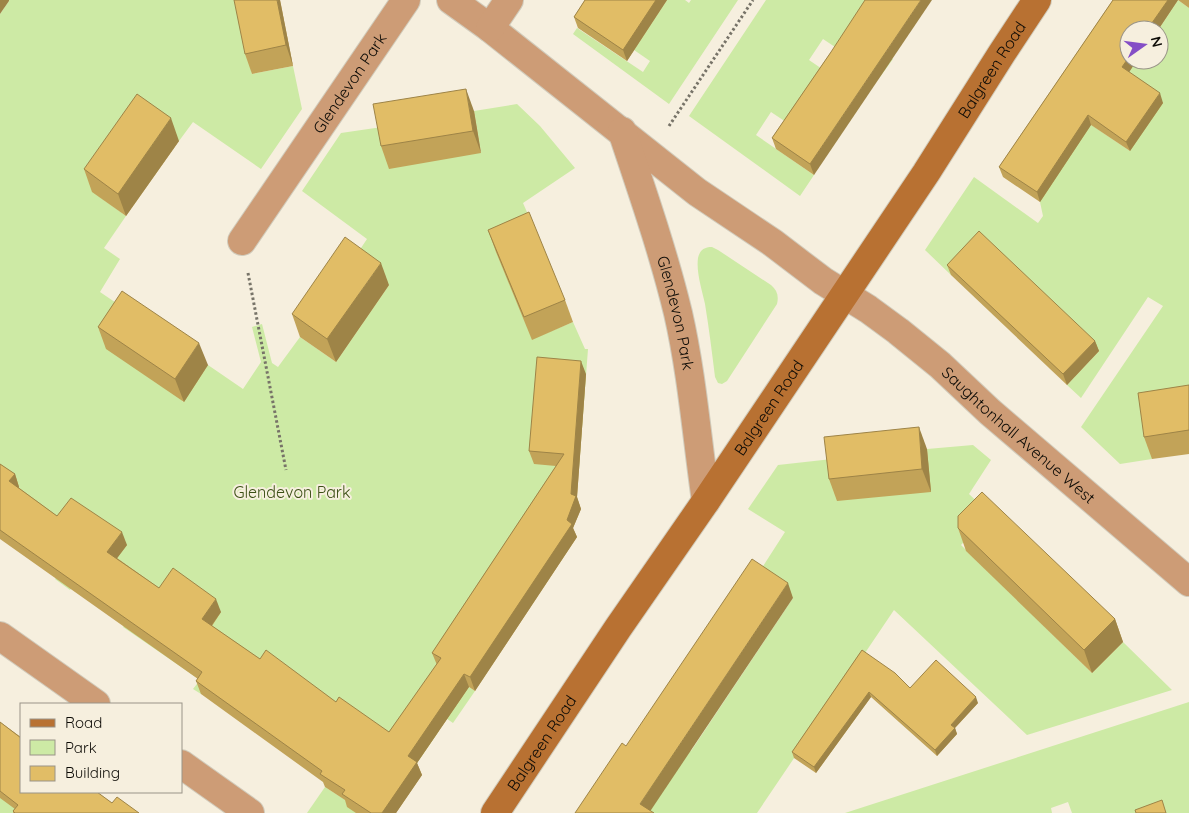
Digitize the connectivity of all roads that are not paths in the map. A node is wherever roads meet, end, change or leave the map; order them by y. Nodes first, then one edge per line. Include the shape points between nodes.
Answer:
1 (406, 0) edge
2 (451, 0) edge
3 (509, 0) edge
4 (1037, 0) edge
5 (490, 28) junction
6 (622, 131) junction
7 (242, 241) road end
8 (843, 295) junction
9 (706, 501) junction
10 (1189, 582) edge
11 (0, 636) edge
12 (95, 703) edge
13 (182, 765) edge
14 (250, 813) edge
15 (495, 813) edge

1 - 7 street, Glendevon Park
2 - 5 street
3 - 5 street
4 - 8 street, Balgreen Road
5 - 6 street
6 - 8 street via 697,192
6 - 9 street, Glendevon Park via 678,315
8 - 9 street, Balgreen Road
8 - 10 street, Saughtonhall Avenue West via 868,309 940,365 990,412
9 - 15 street, Balgreen Road
11 - 12 street
13 - 14 street

